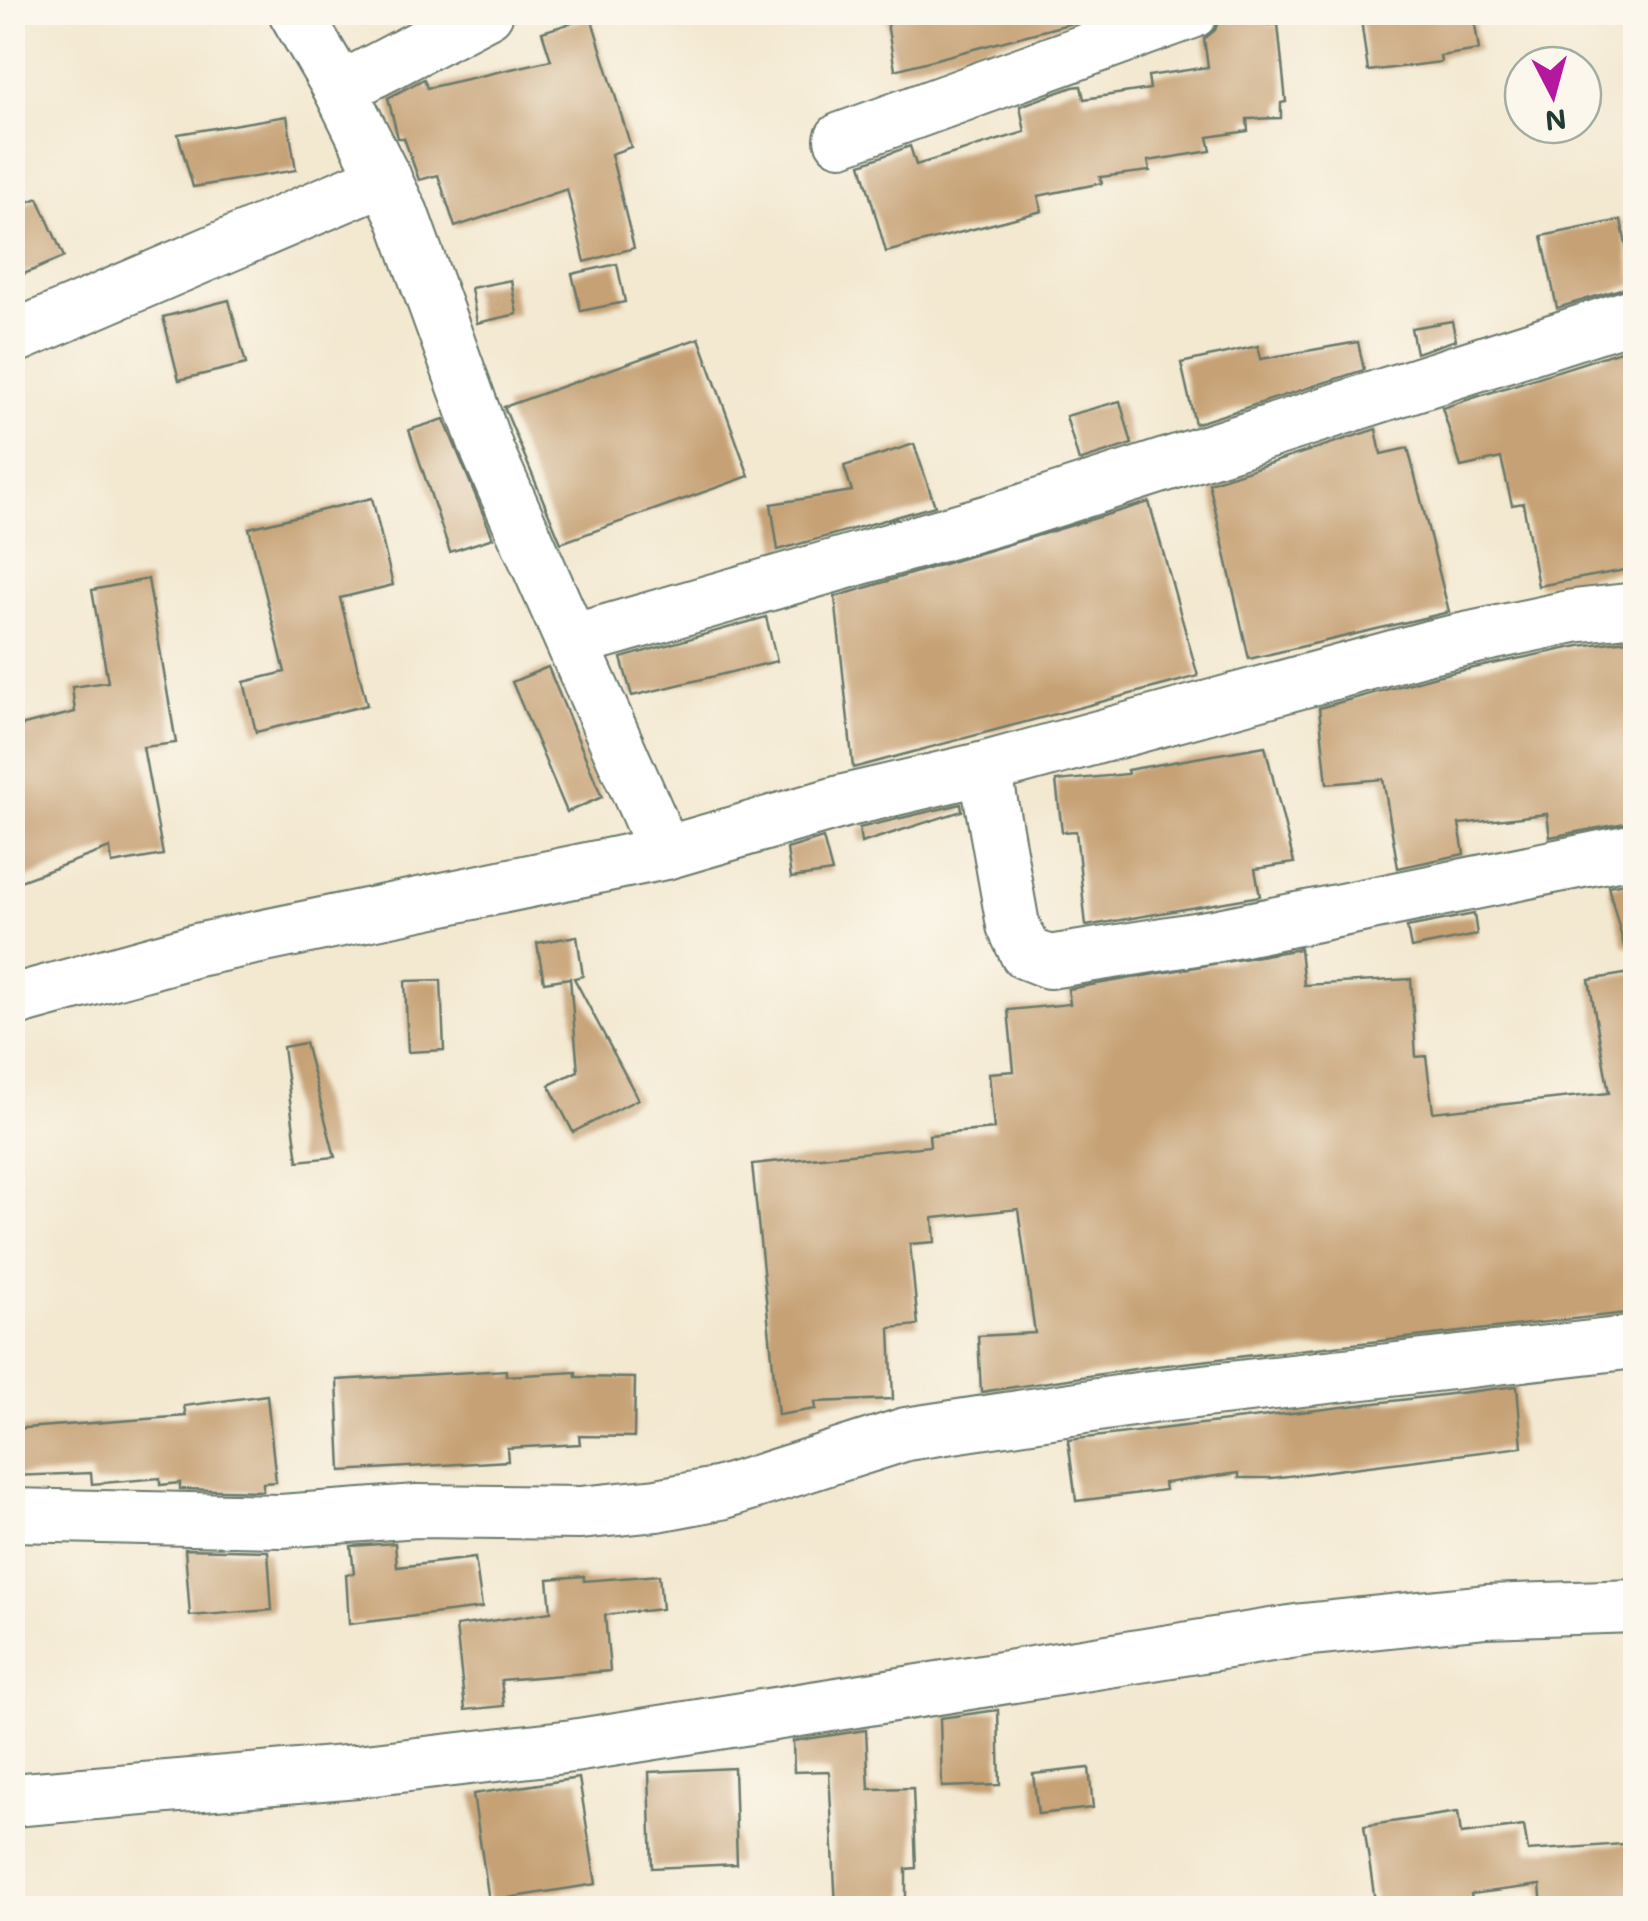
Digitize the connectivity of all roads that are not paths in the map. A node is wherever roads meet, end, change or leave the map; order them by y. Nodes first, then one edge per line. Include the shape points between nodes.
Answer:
1 (295, 12) edge
2 (487, 12) edge
3 (1192, 12) edge
4 (340, 89) junction
5 (841, 139) dead end
6 (384, 178) junction
7 (1636, 314) edge
8 (12, 338) edge
9 (1636, 608) edge
10 (572, 642) junction
11 (985, 768) junction
12 (1636, 850) edge
13 (665, 854) junction
14 (12, 1001) edge
15 (1636, 1342) edge
16 (12, 1515) edge
17 (1636, 1606) edge
18 (12, 1800) edge

1 - 4 street
2 - 4 street
3 - 5 street
4 - 6 street
6 - 8 street
6 - 10 street via 488,452
7 - 10 street via 1000,518
9 - 11 street via 1429,647
10 - 13 street
11 - 12 street via 1013,925 1026,953 1049,962 1214,936
11 - 13 street
13 - 14 street via 197,950
15 - 16 street via 940,1428 847,1449 721,1493 657,1505 281,1520
17 - 18 street via 1486,1611 1303,1630 573,1746

